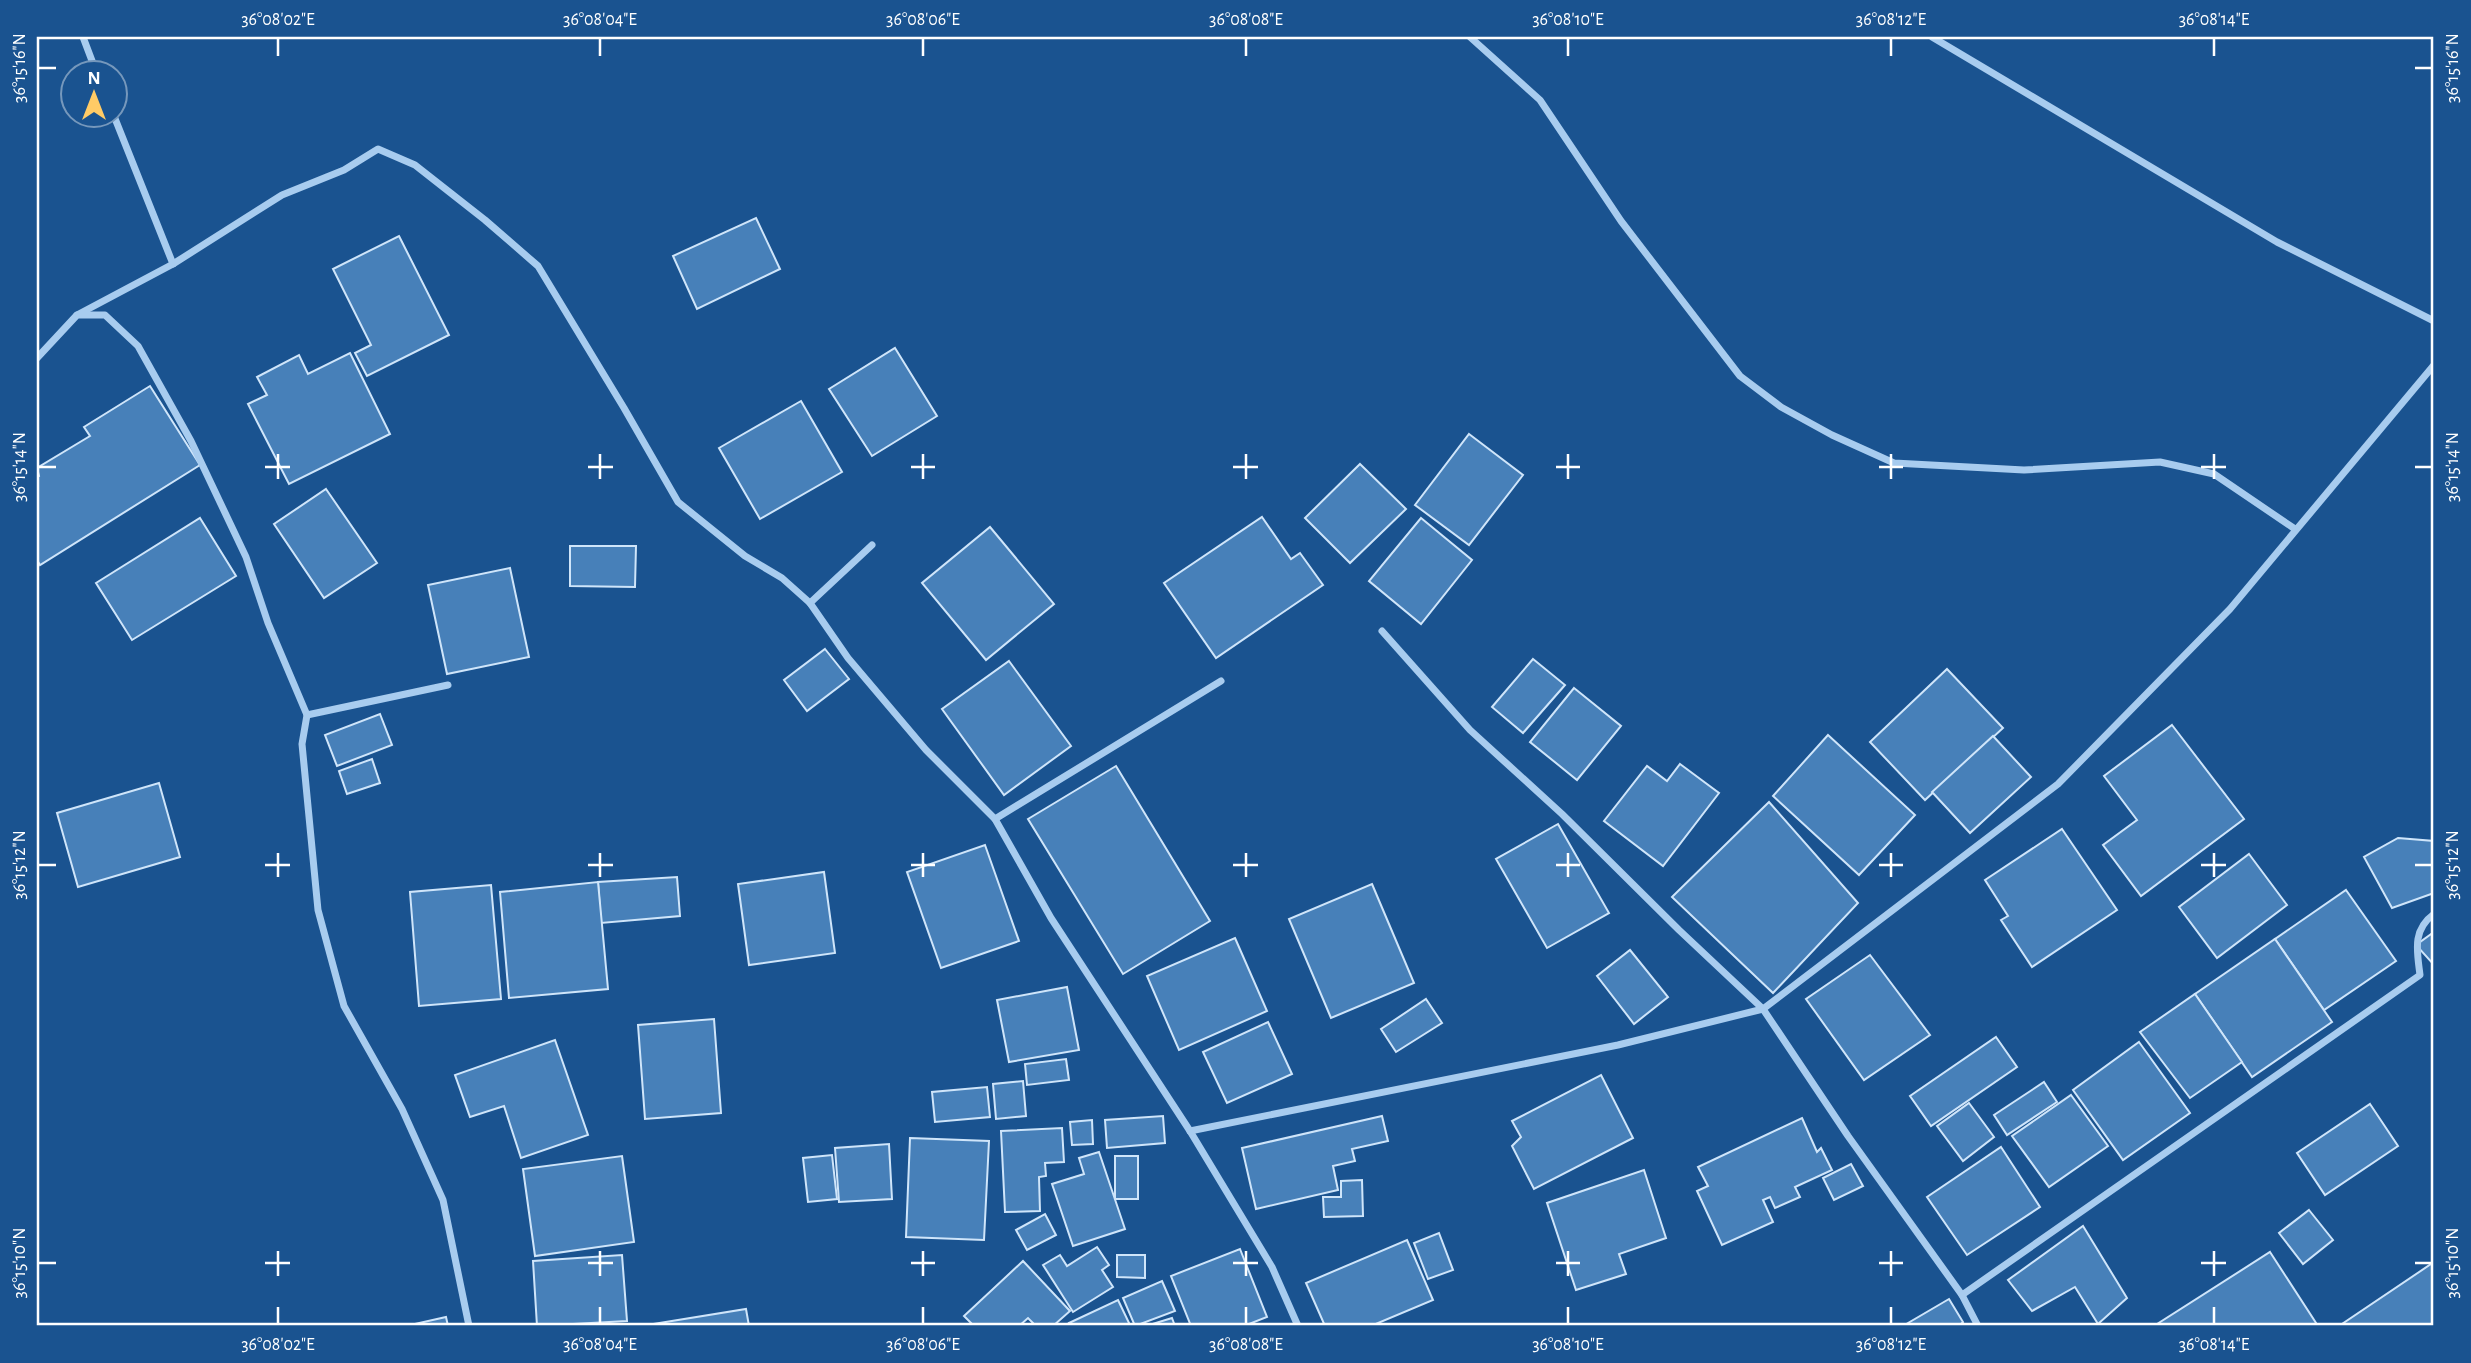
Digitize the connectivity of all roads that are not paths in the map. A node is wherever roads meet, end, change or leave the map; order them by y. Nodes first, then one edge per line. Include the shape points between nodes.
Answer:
1 (83, 37) edge
2 (1470, 37) edge
3 (1932, 37) edge
4 (92, 60) edge
5 (120, 130) edge
6 (173, 264) junction
7 (77, 315) junction
8 (2434, 321) edge
9 (37, 358) edge
10 (2434, 365) edge
11 (2295, 529) junction
12 (872, 545) dead end
13 (810, 604) junction
14 (1382, 631) dead end
15 (1221, 681) dead end
16 (448, 685) dead end
17 (307, 715) junction
18 (995, 819) junction
19 (2434, 914) edge
20 (1763, 1009) junction
21 (1190, 1131) junction
22 (1962, 1295) junction
23 (469, 1326) edge
24 (1298, 1326) edge
25 (1978, 1326) edge

1 - 4 street
2 - 11 street via 1540,100 1621,221 1740,376 1781,407 1894,463 2024,470 2160,462 2214,474
3 - 8 street via 2277,242
5 - 6 street
6 - 7 street
6 - 13 street via 282,195 344,170 378,149 415,165 538,267 678,502
7 - 9 street
7 - 17 street via 105,314 138,346 191,441 246,557
10 - 11 street
11 - 20 street via 2230,609 2058,784
12 - 13 street
13 - 18 street via 848,658 926,750
14 - 20 street via 1470,730
15 - 18 street
16 - 17 street
17 - 23 street via 302,744 321,922 344,1006 402,1109 443,1200
18 - 21 street via 1051,918
19 - 22 street via 2424,922 2416,945 2420,975
20 - 21 street via 1618,1045
20 - 22 street
21 - 24 street via 1272,1268
22 - 25 street

